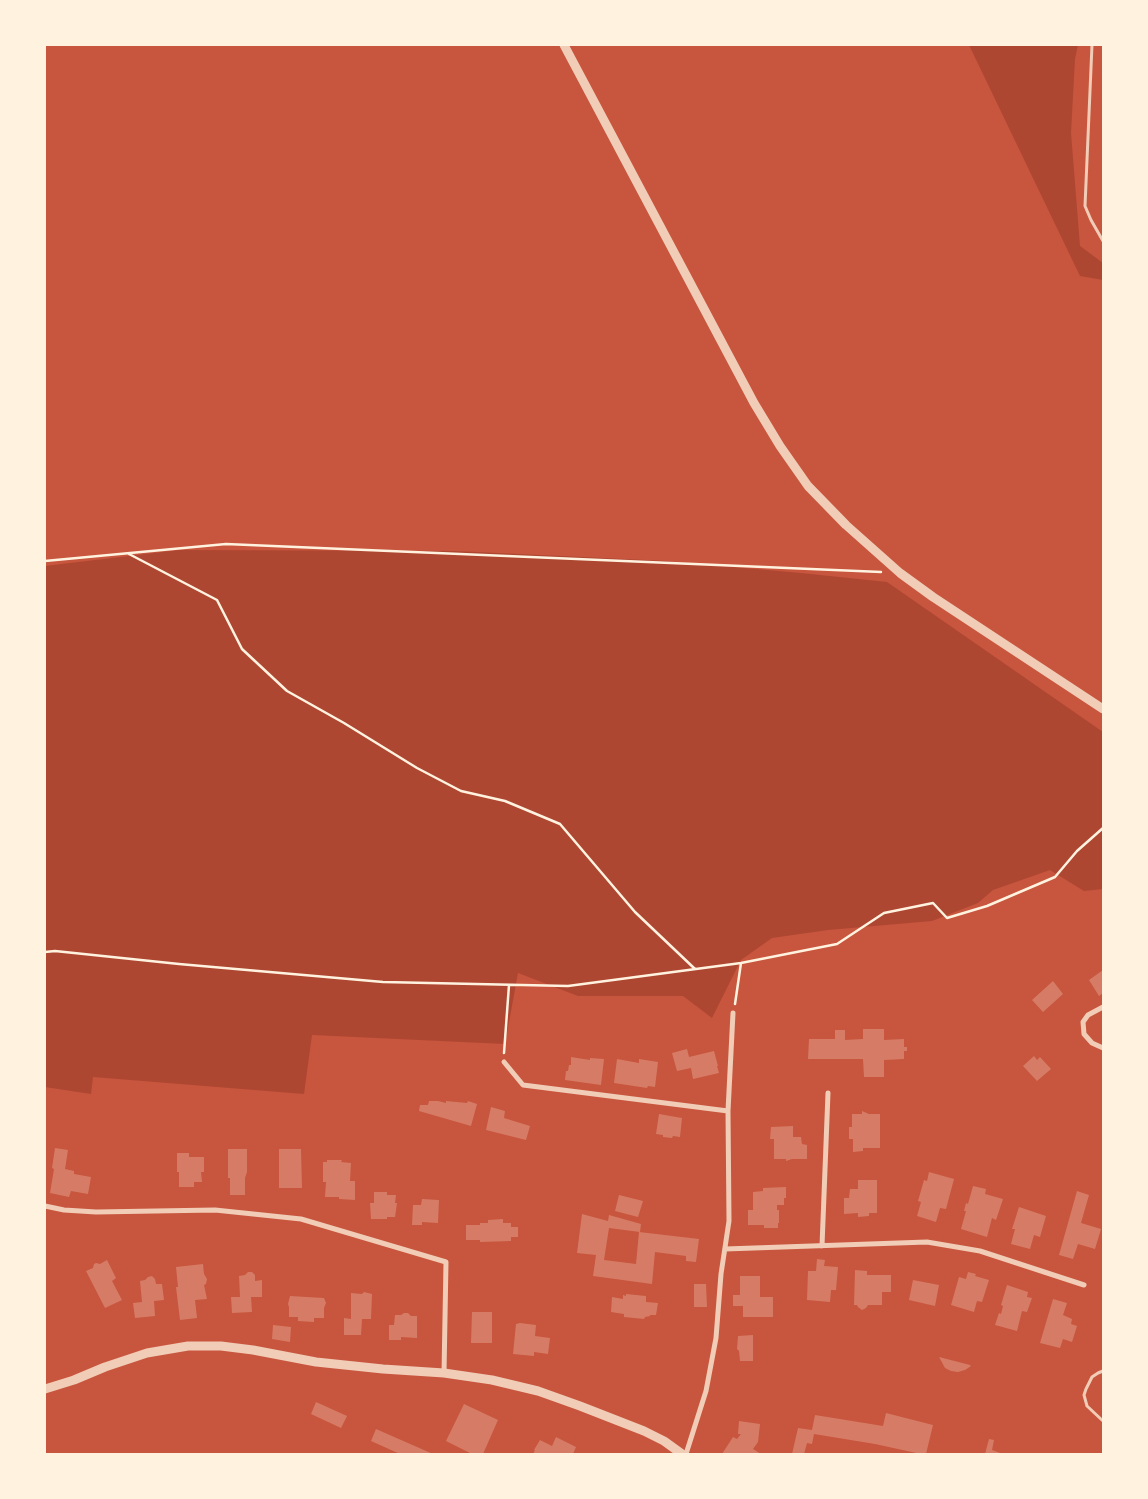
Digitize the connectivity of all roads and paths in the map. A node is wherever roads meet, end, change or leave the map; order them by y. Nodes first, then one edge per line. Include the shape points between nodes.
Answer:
1 (564, 45) edge
2 (1091, 45) edge
3 (1103, 241) edge
4 (128, 553) junction
5 (45, 561) edge
6 (900, 573) junction
7 (1103, 709) edge
8 (1103, 828) edge
9 (45, 952) edge
10 (741, 963) junction
11 (695, 970) junction
12 (509, 984) junction
13 (1103, 1006) edge
14 (733, 1013) joint
15 (1103, 1048) edge
16 (504, 1062) joint
17 (828, 1093) dead end
18 (728, 1111) junction
19 (45, 1206) edge
20 (822, 1246) junction
21 (725, 1249) junction
22 (1084, 1286) dead end
23 (1103, 1371) edge
24 (444, 1373) junction
25 (45, 1389) edge
26 (1103, 1421) edge
27 (682, 1454) edge
28 (686, 1454) edge

1 - 6 street via 754,404 780,446 808,486
2 - 3 lane via 1085,206
4 - 5 path
4 - 6 path via 226,544
4 - 11 path via 217,600 242,649 287,691 461,791 505,801 560,824 635,912
6 - 7 street
8 - 10 path via 1055,877 987,906 947,918 933,903 884,913 837,944
9 - 12 path via 383,982
10 - 11 path
10 - 14 path
11 - 12 path via 568,986
12 - 16 path
13 - 15 street via 1083,1022 1084,1034
14 - 18 street
16 - 18 street via 523,1085
17 - 20 street
18 - 21 street via 729,1221
19 - 24 street via 96,1212 215,1210 301,1219 446,1262
20 - 21 street
20 - 22 street via 927,1242 980,1251
21 - 28 street via 716,1338 706,1390
23 - 26 lane via 1092,1377 1084,1395 1087,1406
24 - 25 street via 316,1362 221,1346 188,1346 147,1353
24 - 27 street via 538,1391 644,1431

